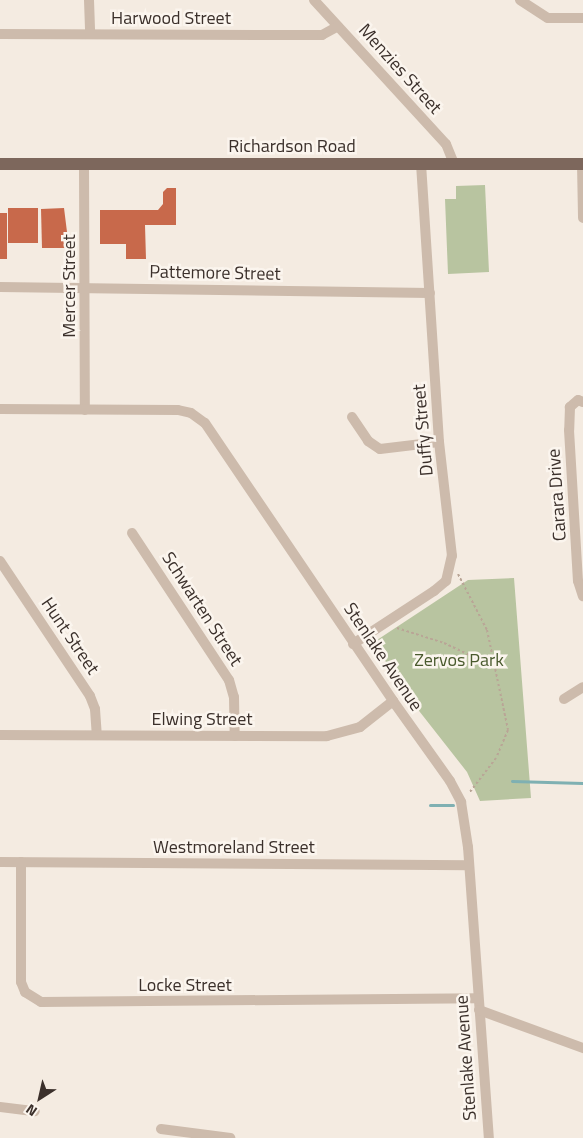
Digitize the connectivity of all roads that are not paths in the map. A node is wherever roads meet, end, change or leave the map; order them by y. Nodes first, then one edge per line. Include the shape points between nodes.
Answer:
1 (89, 0) edge
2 (314, 0) edge
3 (520, 0) edge
4 (583, 18) edge
5 (338, 26) junction
6 (0, 34) edge
7 (90, 34) junction
8 (84, 163) junction
9 (0, 164) edge
10 (421, 164) junction
11 (454, 164) junction
12 (583, 164) edge
13 (583, 218) edge
14 (0, 287) edge
15 (85, 287) junction
16 (430, 293) junction
17 (583, 402) edge
18 (0, 409) edge
19 (85, 410) junction
20 (352, 416) dead end
21 (439, 442) junction
22 (580, 528) edge
23 (132, 533) dead end
24 (1, 566) edge
25 (583, 596) edge
26 (353, 644) junction
27 (583, 687) edge
28 (564, 699) dead end
29 (393, 701) junction
30 (0, 735) edge
31 (97, 735) junction
32 (235, 736) junction
33 (0, 862) edge
34 (21, 862) junction
35 (469, 865) junction
36 (478, 998) junction
37 (479, 1010) junction
38 (583, 1047) edge
39 (0, 1107) edge
40 (35, 1111) dead end
41 (161, 1129) dead end
42 (230, 1138) edge
43 (488, 1138) edge

1 - 7 street
2 - 5 street, Menzies Street
3 - 4 street via 548,18
5 - 7 street, Harwood Street via 322,35
5 - 11 street, Menzies Street via 446,144
6 - 7 street, Harwood Street
8 - 9 main road, Richardson Road
8 - 10 main road, Richardson Road
8 - 15 street, Mercer Street
10 - 11 main road, Richardson Road
10 - 16 street, Duffy Street
11 - 12 main road, Richardson Road
12 - 13 street
14 - 15 street, Pattemore Street
15 - 16 street, Pattemore Street
15 - 19 street, Mercer Street
16 - 21 street, Duffy Street
17 - 22 street, Carara Drive via 578,400 570,407 569,430
18 - 19 street, Stenlake Avenue
19 - 26 street, Stenlake Avenue via 178,410 192,413 205,423
20 - 21 street via 368,441 380,449
21 - 26 street, Duffy Street via 452,556 446,582
22 - 25 street, Carara Drive via 578,581
23 - 32 street, Schwarten Street via 229,680 234,698
24 - 31 street, Hunt Street via 90,696 95,709
26 - 29 street, Stenlake Avenue
27 - 28 street
29 - 32 street, Elwing Street via 360,727 339,735
29 - 35 street, Stenlake Avenue via 450,781 461,802
30 - 31 street, Elwing Street
31 - 32 street, Elwing Street
33 - 34 street, Westmoreland Street
34 - 35 street, Westmoreland Street
34 - 36 street, Locke Street via 21,982 25,992 41,1002
35 - 36 street, Stenlake Avenue
36 - 37 street, Stenlake Avenue
37 - 38 street
37 - 43 street, Stenlake Avenue
39 - 40 street
41 - 42 street

